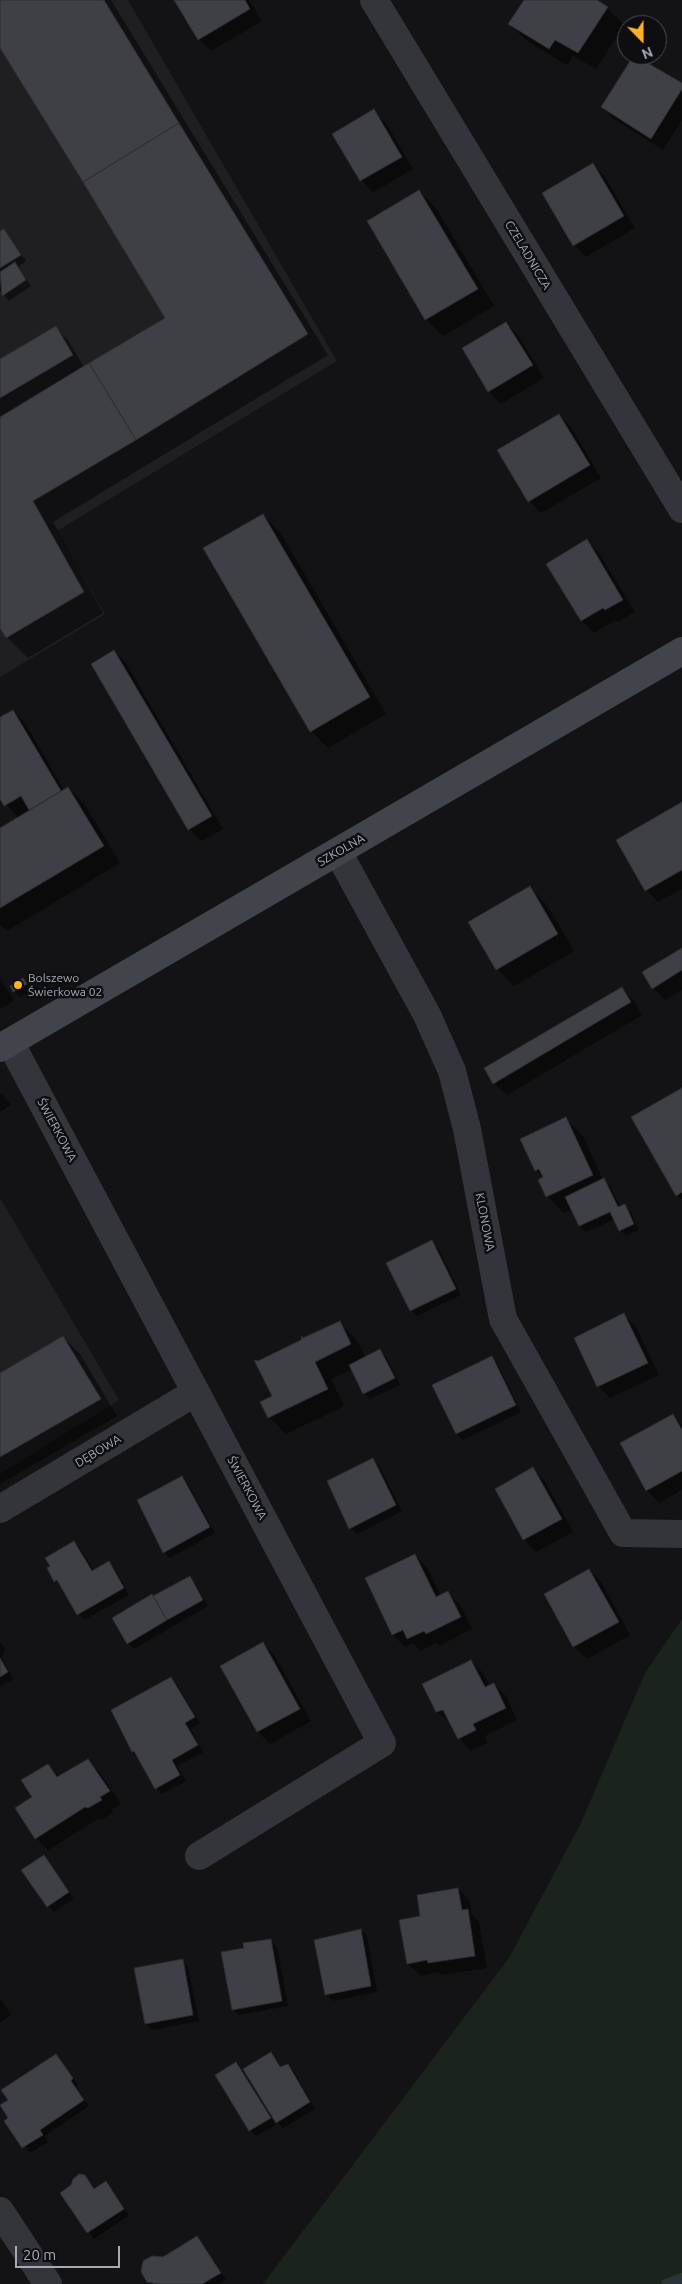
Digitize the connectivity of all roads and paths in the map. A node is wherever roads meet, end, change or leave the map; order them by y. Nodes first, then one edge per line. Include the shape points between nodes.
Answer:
1 (374, 0) edge
2 (682, 510) edge
3 (682, 651) edge
4 (338, 852) junction
5 (5, 1045) edge
6 (196, 1392) junction
7 (0, 1509) edge
8 (682, 1534) edge
9 (198, 1856) dead end
10 (0, 2212) edge
11 (48, 2284) edge

1 - 2 street, CZELADNICZA
3 - 4 street, SZKOLNA
4 - 5 street, SZKOLNA
4 - 8 street, KLONOWA via 427,1015 452,1071 467,1128 503,1319 623,1532
5 - 6 street, ŚWIERKOWA
6 - 7 street, DĘBOWA
6 - 9 street, ŚWIERKOWA via 382,1743
10 - 11 street

